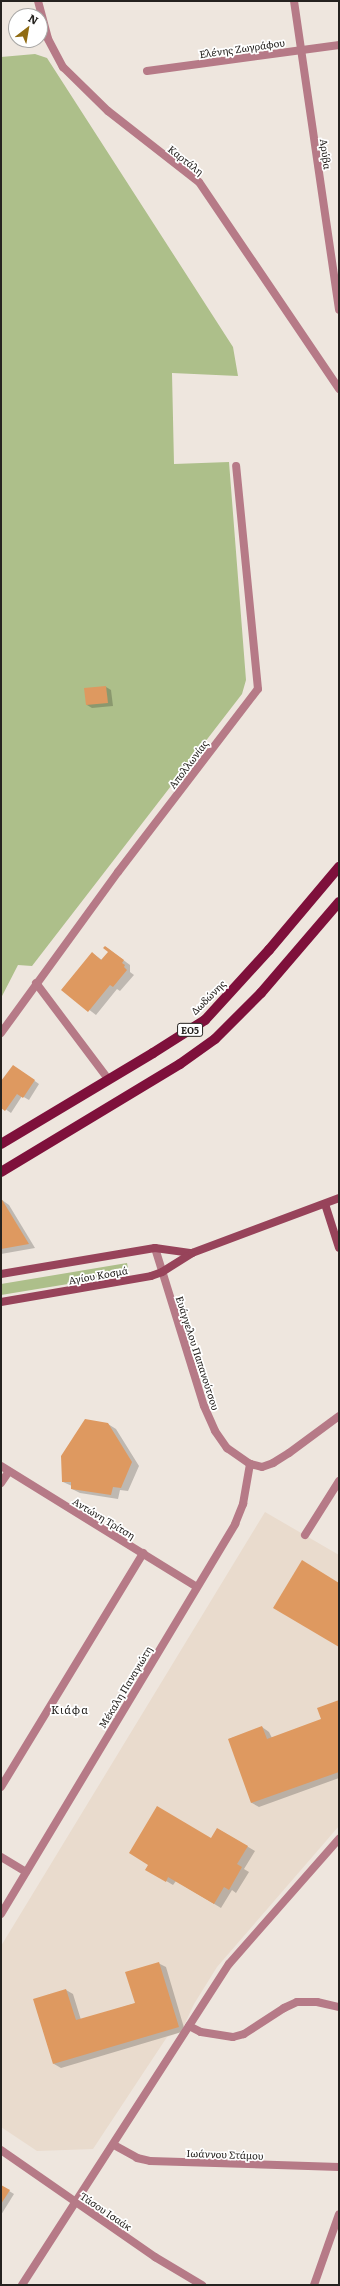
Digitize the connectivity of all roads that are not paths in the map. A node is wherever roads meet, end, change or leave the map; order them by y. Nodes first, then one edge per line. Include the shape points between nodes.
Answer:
1 (38, 1) edge
2 (294, 1) edge
3 (339, 45) edge
4 (300, 50) junction
5 (147, 71) dead end
6 (339, 310) edge
7 (339, 389) edge
8 (236, 466) dead end
9 (339, 867) edge
10 (339, 902) edge
11 (36, 983) junction
12 (1, 1033) edge
13 (108, 1079) junction
14 (1, 1144) edge
15 (1, 1172) edge
16 (339, 1198) edge
17 (325, 1204) junction
18 (155, 1248) junction
19 (339, 1248) edge
20 (192, 1253) junction
21 (162, 1272) junction
22 (1, 1274) edge
23 (1, 1302) edge
24 (339, 1416) edge
25 (250, 1464) junction
26 (1, 1466) edge
27 (9, 1471) junction
28 (339, 1481) edge
29 (1, 1483) edge
30 (305, 1535) dead end
31 (143, 1553) junction
32 (197, 1587) junction
33 (1, 1787) edge
34 (339, 1839) edge
35 (1, 1857) edge
36 (26, 1872) junction
37 (1, 1914) edge
38 (339, 2007) edge
39 (189, 2026) junction
40 (114, 2145) junction
41 (1, 2150) edge
42 (339, 2167) edge
43 (76, 2203) junction
44 (339, 2214) edge
45 (22, 2285) edge
46 (202, 2285) edge
47 (314, 2285) edge

1 - 7 street, Καρτάλη via 48,39 63,67 108,111 199,182
2 - 4 street, Αρύβα
3 - 4 street, Ελένης Ζωγράφου
4 - 5 street, Ελένης Ζωγράφου
4 - 6 street, Αρύβα
8 - 11 street, Απολλωνίας via 258,689
9 - 13 main road, Δωδώνης / ΕΟ5 via 213,1012 173,1041
10 - 15 main road, ΕΟ5 via 261,993 215,1039 180,1064
11 - 12 street, Απολλωνίας
11 - 13 street
13 - 14 main road, Δωδώνης / ΕΟ5
16 - 17 street, Αγίου Κοσμά
17 - 19 street
17 - 20 street, Αγίου Κοσμά
18 - 20 street, Αγίου Κοσμά
18 - 21 street, Ευάγγελου Παπανούτσου
18 - 22 street, Αγίου Κοσμά
20 - 21 street, Αγίου Κοσμά
21 - 23 street, Αγίου Κοσμά
21 - 25 street, Ευάγγελου Παπανούτσου via 209,1419 227,1448
24 - 25 street via 278,1461 262,1467
25 - 32 street, Μέκαλη Παναγιώτη via 240,1513
26 - 27 street, Αντώνη Τρίτση
27 - 29 street
27 - 31 street, Αντώνη Τρίτση
28 - 30 street
31 - 32 street, Αντώνη Τρίτση
31 - 33 street
32 - 36 street, Μέκαλη Παναγιώτη
34 - 39 street via 229,1964
35 - 36 street
36 - 37 street, Μέκαλη Παναγιώτη
38 - 39 street via 317,2002 297,2002 244,2034 233,2037 201,2032
39 - 40 street
40 - 42 street, Ιωάννου Στάμου via 137,2158 150,2161
40 - 43 street
41 - 43 street, Τάσου Ισαάκ
43 - 45 street
43 - 46 street, Τάσου Ισαάκ via 155,2257
44 - 47 street

